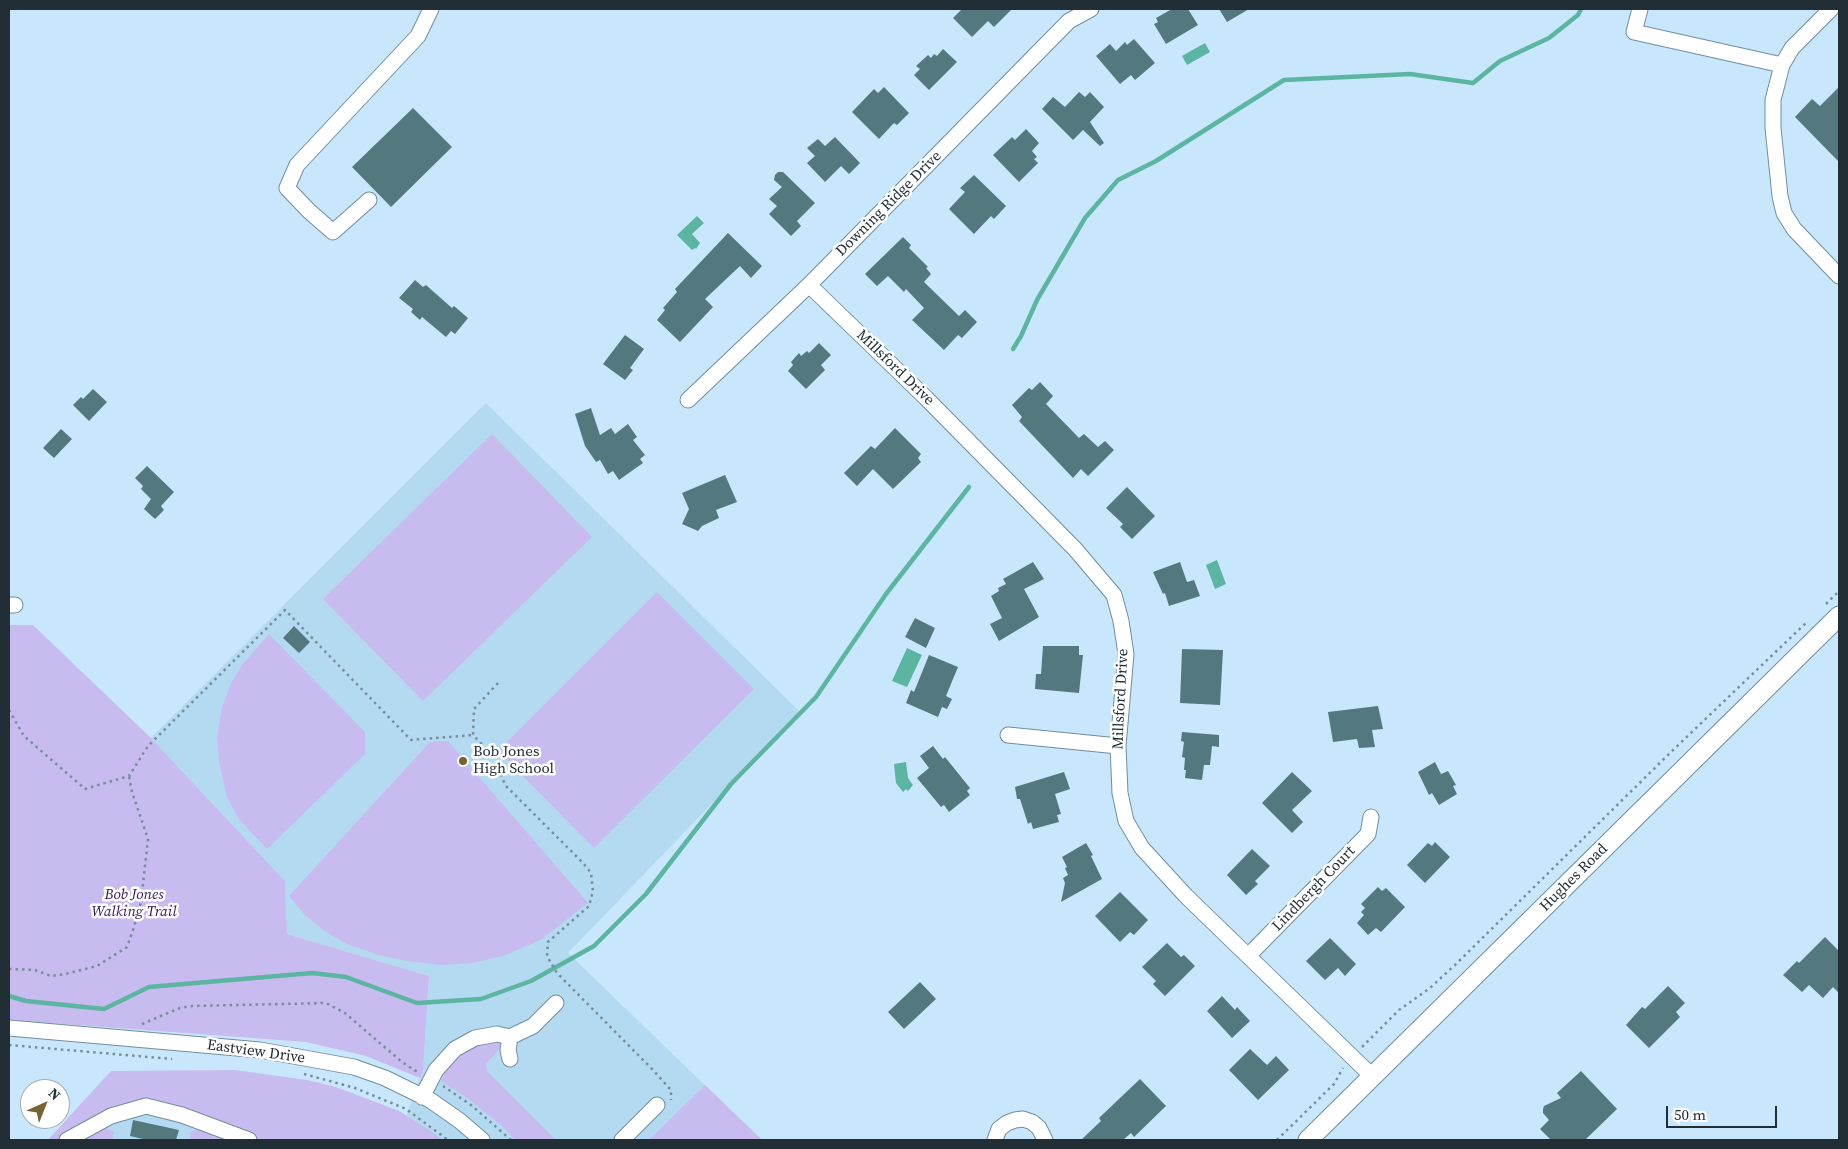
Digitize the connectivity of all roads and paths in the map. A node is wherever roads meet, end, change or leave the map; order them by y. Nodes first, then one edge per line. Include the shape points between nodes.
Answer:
1 (431, 9) edge
2 (1091, 9) edge
3 (1640, 9) edge
4 (1831, 9) edge
5 (1782, 65) junction
6 (369, 200) dead end
7 (1839, 276) edge
8 (809, 285) junction
9 (688, 400) dead end
10 (1839, 590) edge
11 (1822, 608) dead end
12 (1815, 615) dead end
13 (1839, 616) edge
14 (498, 683) dead end
15 (9, 710) edge
16 (1008, 735) dead end
17 (473, 736) junction
18 (1118, 746) junction
19 (129, 776) junction
20 (1371, 817) dead end
21 (1248, 956) junction
22 (9, 969) edge
23 (556, 1003) dead end
24 (9, 1028) edge
25 (510, 1037) junction
26 (9, 1045) edge
27 (1362, 1047) dead end
28 (179, 1059) dead end
29 (510, 1059) dead end
30 (1342, 1069) dead end
31 (298, 1073) dead end
32 (1373, 1077) junction
33 (422, 1097) junction
34 (664, 1103) joint
35 (67, 1140) edge
36 (249, 1140) edge
37 (448, 1140) edge
38 (482, 1140) edge
39 (622, 1140) edge
40 (995, 1140) edge
41 (1045, 1140) edge
42 (1277, 1140) edge
43 (1308, 1140) edge

1 - 6 street via 418,36 297,165 287,188 333,232
2 - 8 street, Downing Ridge Drive via 1069,21
3 - 5 street via 1634,32
4 - 5 street via 1792,48
5 - 7 street via 1773,100 1773,128 1784,213 1794,229
8 - 9 street, Downing Ridge Drive
8 - 18 street, Millsford Drive via 1068,542 1114,595 1122,621 1126,654
10 - 11 path
12 - 27 path via 1672,750 1456,964 1399,1010
13 - 32 main road, Hughes Road
14 - 17 path via 474,709
15 - 19 path via 24,736 85,789
16 - 18 street
17 - 19 path via 411,740 286,610 148,746
17 - 34 path via 495,758 505,784 591,873 593,891 589,906 548,942 547,956 556,973 671,1090
18 - 21 street, Millsford Drive via 1120,793 1126,821 1142,848
19 - 22 path via 148,840 141,902 127,948 97,966 65,974 51,976 35,970
20 - 21 street, Lindbergh Court via 1368,834
21 - 32 street, Millsford Drive
23 - 25 street via 533,1026
24 - 33 street, Eastview Drive via 260,1050 354,1067
25 - 29 street
25 - 33 street via 497,1034 475,1038 455,1049 436,1070
26 - 28 path
30 - 42 path via 1334,1084
31 - 37 path via 355,1088 406,1109
32 - 43 main road, Hughes Road
33 - 38 street, Eastview Drive via 460,1121
34 - 39 street
35 - 36 street via 111,1116 146,1106 182,1115
40 - 41 street via 999,1129 1006,1123 1024,1119 1039,1128

